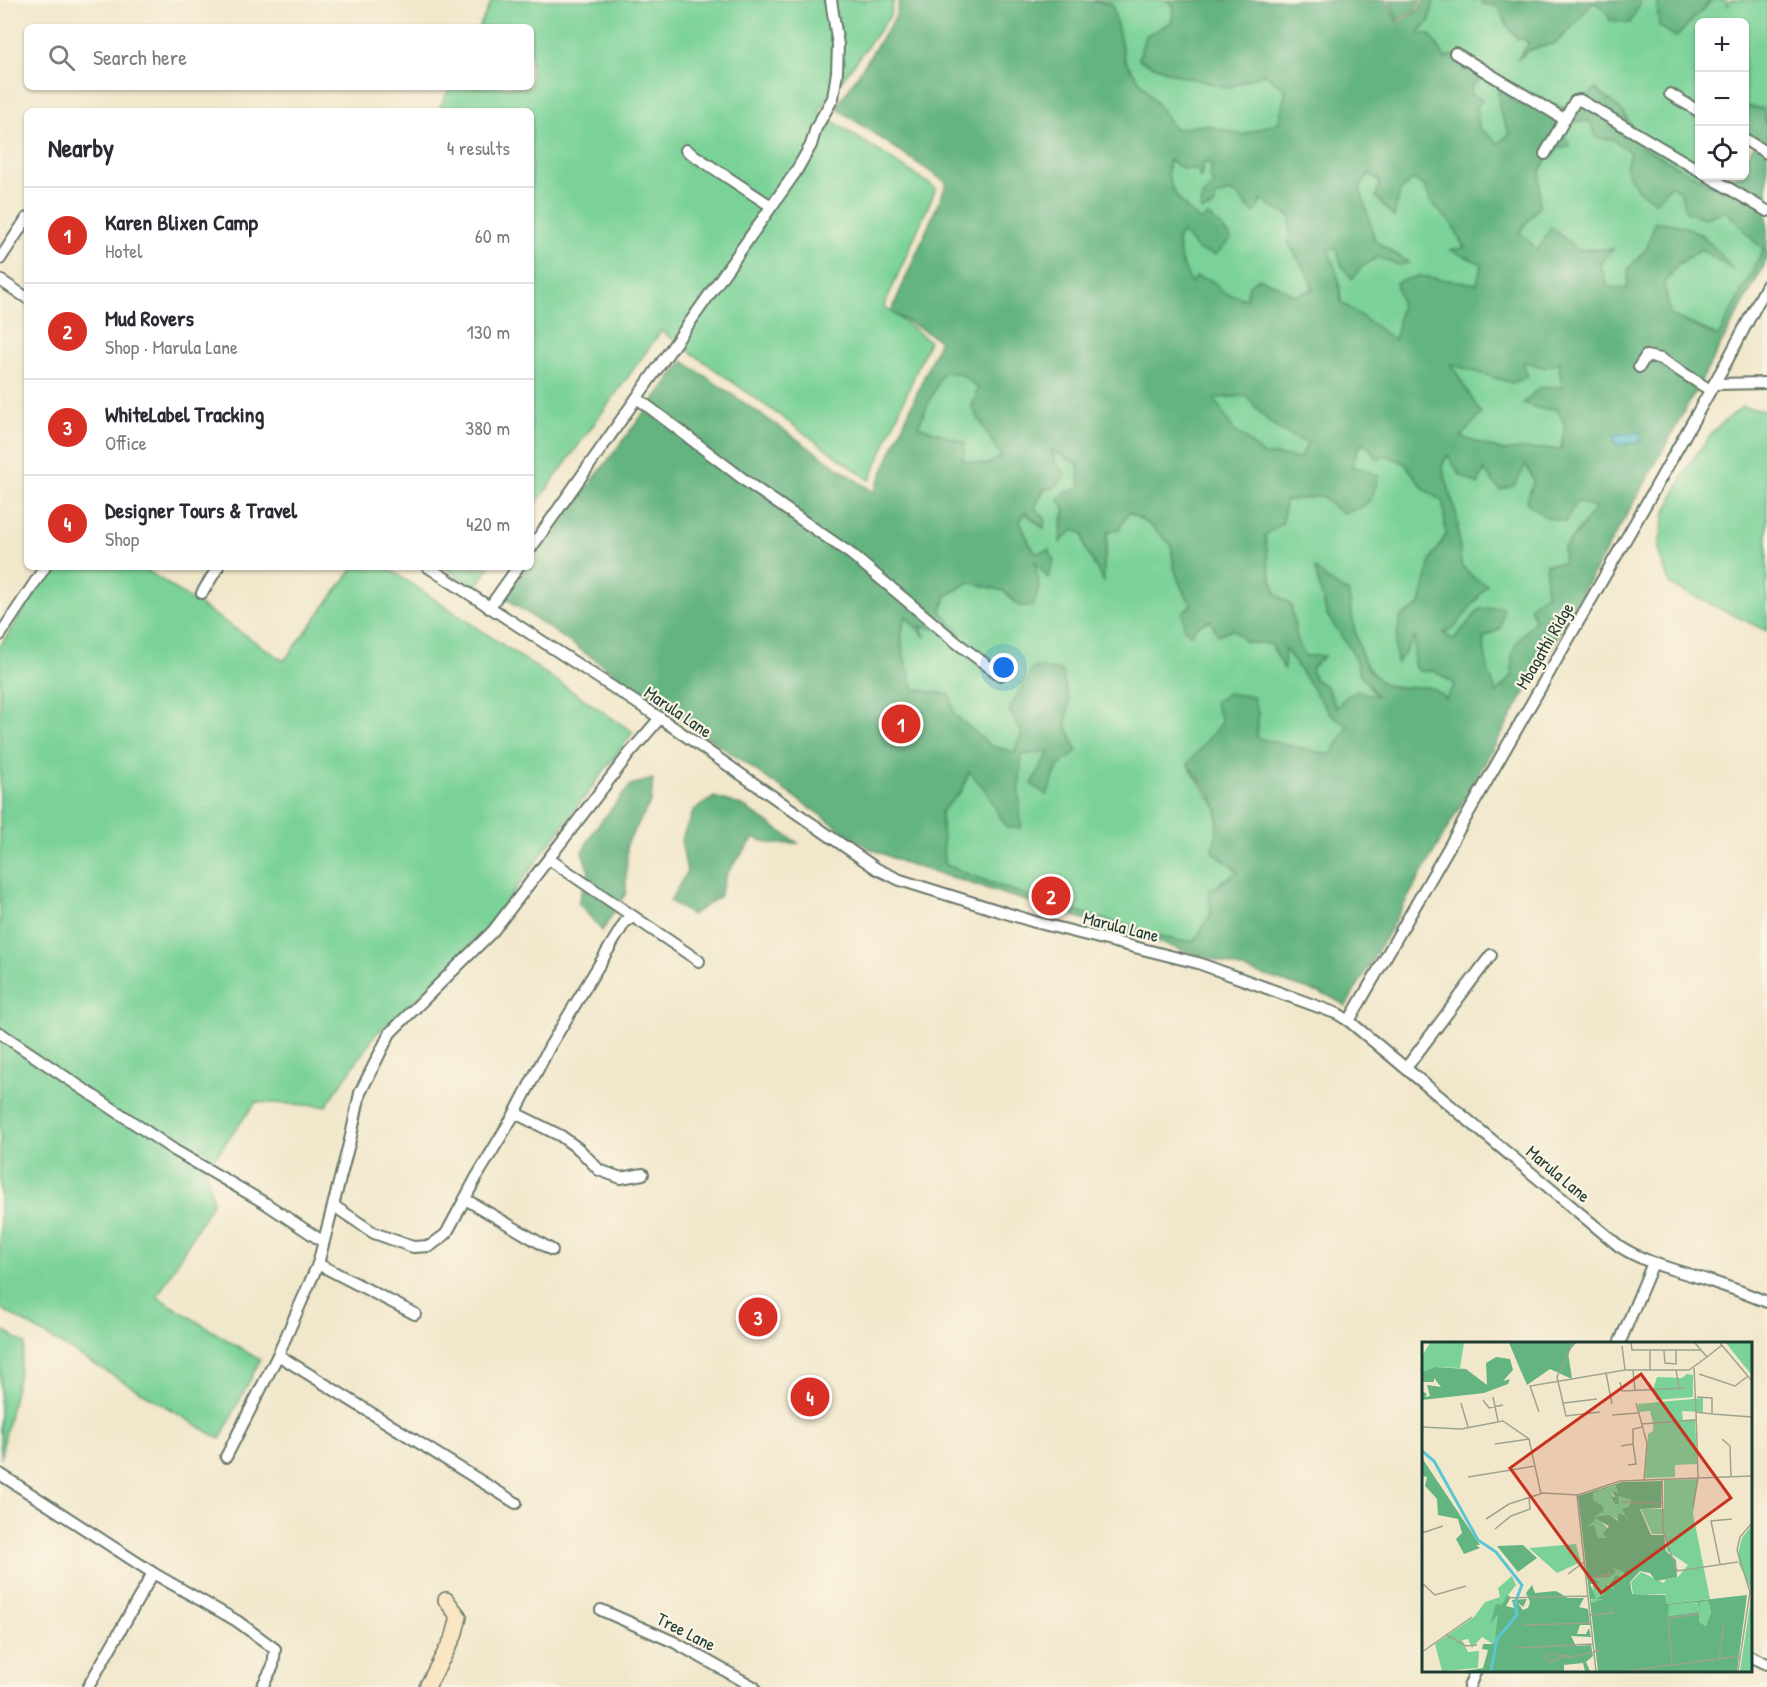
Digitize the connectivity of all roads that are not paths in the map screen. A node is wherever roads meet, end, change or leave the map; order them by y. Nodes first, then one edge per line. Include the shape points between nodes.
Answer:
1 (831, 0) edge
2 (1455, 53) dead end
3 (1670, 94) dead end
4 (1695, 109) edge
5 (1564, 119) junction
6 (1749, 143) edge
7 (686, 150) dead end
8 (1767, 153) edge
9 (1545, 154) dead end
10 (1695, 168) edge
11 (1715, 180) edge
12 (771, 206) junction
13 (1767, 211) edge
14 (24, 223) edge
15 (0, 259) edge
16 (0, 280) edge
17 (1767, 285) edge
18 (24, 296) edge
19 (1639, 367) dead end
20 (1767, 383) edge
21 (1712, 387) junction
22 (637, 398) junction
23 (534, 544) edge
24 (43, 570) edge
25 (216, 570) edge
26 (432, 570) edge
27 (516, 570) edge
28 (202, 593) dead end
29 (489, 608) junction
30 (0, 635) edge
31 (1000, 675) dead end
32 (660, 718) junction
33 (549, 858) junction
34 (634, 917) junction
35 (1491, 955) dead end
36 (699, 961) dead end
37 (1349, 1022) junction
38 (0, 1033) edge
39 (1406, 1068) junction
40 (515, 1113) junction
41 (643, 1174) dead end
42 (465, 1199) junction
43 (334, 1206) junction
44 (322, 1241) junction
45 (552, 1250) dead end
46 (1653, 1263) junction
47 (318, 1264) junction
48 (1767, 1302) edge
49 (415, 1314) dead end
50 (1621, 1342) edge
51 (278, 1354) junction
52 (226, 1457) dead end
53 (0, 1474) edge
54 (516, 1503) dead end
55 (153, 1573) junction
56 (446, 1600) dead end
57 (601, 1610) dead end
58 (1752, 1657) edge
59 (1767, 1664) edge
60 (1476, 1672) edge
61 (88, 1687) edge
62 (262, 1687) edge
63 (427, 1687) edge
64 (754, 1687) edge
65 (1469, 1687) edge

1 - 12 street via 838,45 833,98 811,146
2 - 5 street
3 - 4 street
5 - 9 street
5 - 10 street via 1575,101 1580,100
6 - 8 street
7 - 12 street
11 - 13 street
12 - 22 street
14 - 15 street
16 - 18 street
17 - 21 street, Mbagathi Ridge
19 - 21 street via 1646,356 1661,359
20 - 21 street
21 - 37 street, Mbagathi Ridge
22 - 23 street
22 - 31 street via 751,485 851,554
24 - 30 street
25 - 28 street
26 - 29 street, Marula Lane
27 - 29 street
29 - 32 street, Marula Lane
32 - 33 street
32 - 37 street, Marula Lane via 887,875 1035,922 1198,963 1338,1014
33 - 34 street
33 - 43 street via 493,931 390,1033 360,1093
34 - 36 street
34 - 40 street via 625,922 550,1046
35 - 39 street
37 - 39 street, Marula Lane
38 - 44 street via 174,1150
39 - 46 street, Marula Lane via 1619,1246
40 - 41 street via 561,1137 599,1170 621,1178
40 - 42 street
42 - 43 street via 446,1234 430,1245 413,1247 374,1233
42 - 45 street
43 - 44 street
44 - 47 street
46 - 48 street, Marula Lane
46 - 50 street
47 - 49 street
47 - 51 street
51 - 52 street
51 - 54 street
53 - 55 street
55 - 61 street
55 - 62 street via 237,1621 275,1649 273,1666
56 - 63 street via 459,1617 454,1636
57 - 64 street, Tree Lane via 674,1642
58 - 59 street
60 - 65 street

